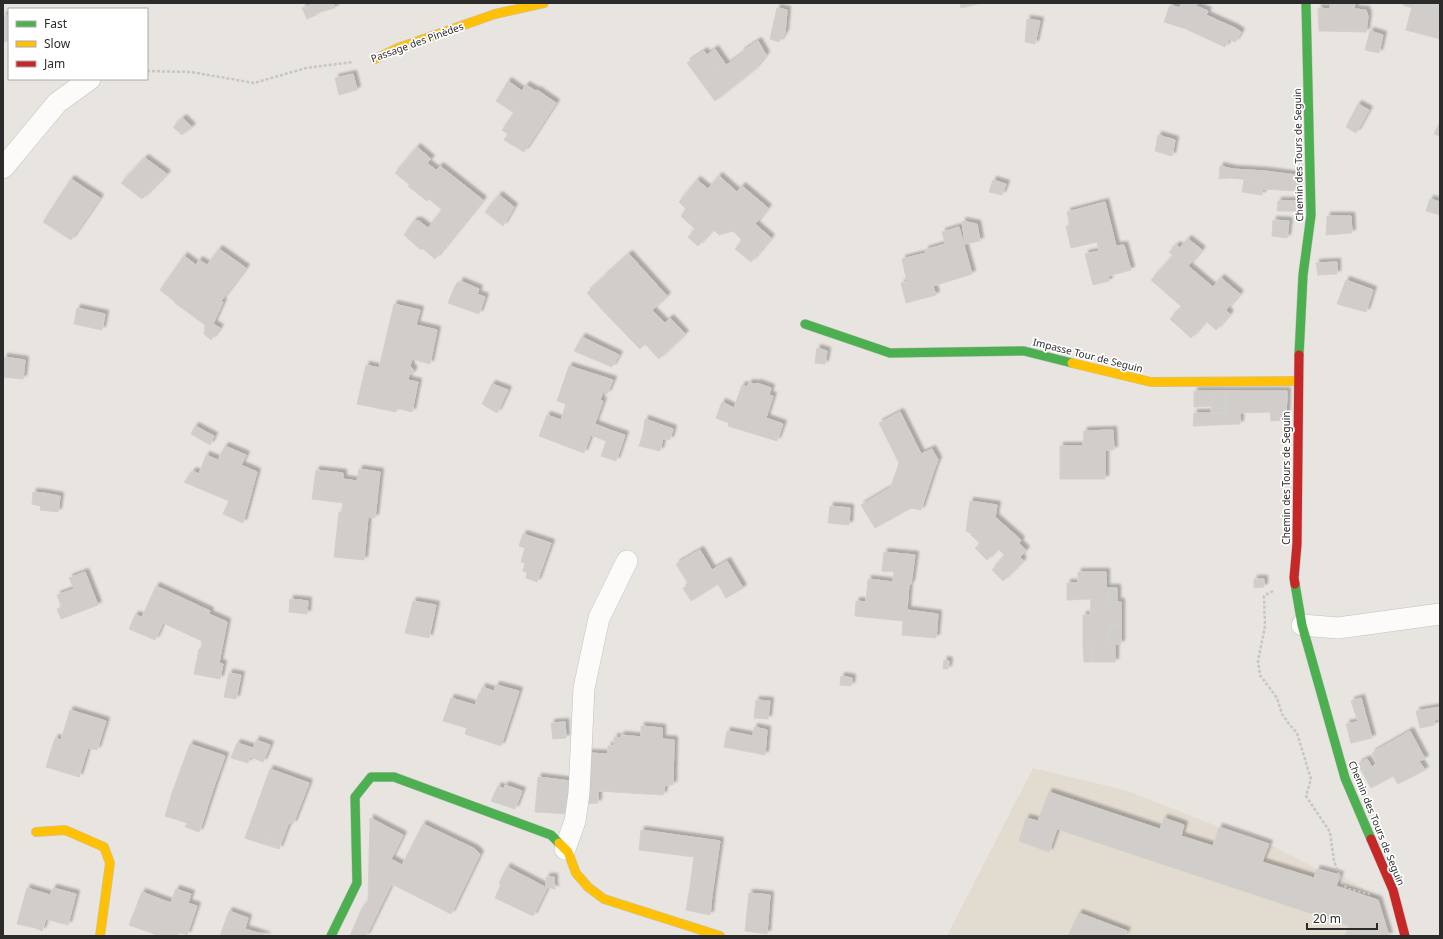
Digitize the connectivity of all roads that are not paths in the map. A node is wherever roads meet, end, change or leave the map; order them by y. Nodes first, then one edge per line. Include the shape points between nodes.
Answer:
1 (544, 3) edge
2 (1306, 3) edge
3 (375, 58) road end
4 (89, 80) edge
5 (3, 168) edge
6 (805, 324) dead end
7 (1298, 381) junction
8 (627, 561) dead end
9 (1440, 614) edge
10 (1302, 625) junction
11 (36, 832) dead end
12 (565, 849) junction
13 (100, 936) edge
14 (331, 936) edge
15 (720, 936) edge
16 (1405, 936) edge

1 - 3 street, Passage des Pinèdes via 495,14
2 - 7 street, Chemin des Tours de Seguin via 1311,215 1303,275
4 - 5 street via 57,103
6 - 7 street, Impasse Tour de Seguin via 890,353 1024,351 1151,382
7 - 10 street, Chemin des Tours de Seguin via 1297,544 1294,578
8 - 12 street via 597,626 584,688 579,793 575,821
9 - 10 street via 1338,628
10 - 16 street, Chemin des Tours de Seguin via 1345,778 1393,890
11 - 13 street via 65,830 104,848 110,863
12 - 14 street via 551,835 394,777 371,777 355,797 357,883
12 - 15 street via 576,873 588,887 604,899

